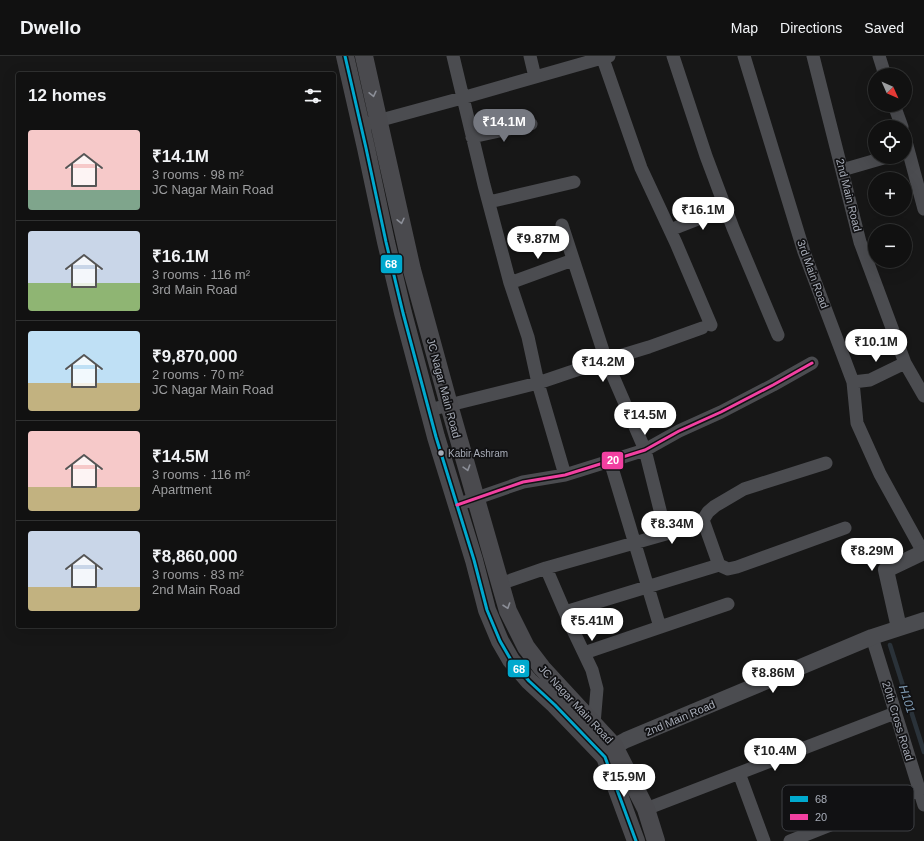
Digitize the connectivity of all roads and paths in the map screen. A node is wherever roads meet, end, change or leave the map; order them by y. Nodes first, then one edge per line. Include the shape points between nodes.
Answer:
1 (345, 56) edge
2 (364, 56) edge
3 (453, 56) edge
4 (530, 56) edge
5 (673, 56) edge
6 (744, 56) edge
7 (813, 56) edge
8 (879, 56) edge
9 (605, 57) edge
10 (883, 68) edge
11 (536, 77) junction
12 (462, 98) junction
13 (379, 120) junction
14 (530, 124) dead end
15 (361, 125) junction
16 (472, 137) junction
17 (868, 162) edge
18 (911, 164) edge
19 (842, 170) junction
20 (574, 182) dead end
21 (489, 202) junction
22 (726, 208) junction
23 (924, 209) edge
24 (562, 225) dead end
25 (670, 230) junction
26 (573, 260) junction
27 (510, 283) junction
28 (778, 335) dead end
29 (606, 360) junction
30 (812, 363) dead end
31 (905, 363) junction
32 (853, 382) junction
33 (538, 383) junction
34 (924, 396) edge
35 (448, 405) junction
36 (429, 410) junction
37 (645, 450) junction
38 (610, 461) junction
39 (826, 463) dead end
40 (565, 475) junction
41 (476, 498) junction
42 (457, 505) junction
43 (703, 520) junction
44 (845, 528) dead end
45 (666, 534) junction
46 (635, 543) junction
47 (924, 552) edge
48 (719, 565) junction
49 (546, 568) junction
50 (500, 584) junction
51 (648, 586) junction
52 (728, 604) dead end
53 (564, 612) junction
54 (924, 620) edge
55 (660, 627) junction
56 (899, 628) junction
57 (872, 638) junction
58 (584, 653) junction
59 (895, 713) junction
60 (588, 729) junction
61 (608, 750) junction
62 (739, 773) junction
63 (919, 790) junction
64 (914, 792) edge
65 (924, 804) edge
66 (646, 809) junction
67 (815, 831) edge
68 (636, 841) edge
69 (656, 841) edge
70 (764, 841) edge
71 (790, 841) edge

1 - 15 main road, JC Nagar Main Road
2 -> 13 main road, JC Nagar Main Road
3 - 12 street
4 - 11 street
5 - 22 street
6 - 32 street, 3rd Main Road via 804,252
7 - 19 street, 2nd Main Road
8 - 10 street
9 - 11 street
9 - 25 street via 641,168
11 - 12 street
12 - 13 street
12 - 16 street
13 - 15 street
13 -> 35 main road, JC Nagar Main Road via 412,270
14 - 16 street
15 - 36 main road, JC Nagar Main Road via 386,242
16 - 21 street
17 - 19 street
18 - 23 street
19 - 31 street, 2nd Main Road via 860,242
20 - 21 street
21 - 27 street
22 - 25 street
22 - 28 street
24 - 26 street
25 - 29 street via 707,326
26 - 27 street
26 - 29 street
27 - 33 street via 528,337
29 - 33 street
29 - 37 street
30 - 37 street via 773,386
31 - 32 street via 870,380
31 - 34 street, 2nd Main Road
32 - 47 street, 3rd Main Road via 857,423 880,474
33 - 35 street
33 - 40 street
35 - 36 street
35 -> 41 main road, JC Nagar Main Road
36 - 42 main road, JC Nagar Main Road
37 - 38 street
37 - 45 street
38 - 40 street
38 - 46 street
39 - 43 street via 744,489 715,506
40 - 41 street via 523,482
41 - 42 street
41 - 50 main road, JC Nagar Main Road
42 - 60 main road, JC Nagar Main Road via 486,610 511,660 529,681
43 - 45 street
43 - 48 street
44 - 48 street via 737,567 728,569
45 - 46 street
46 - 49 street
46 - 51 street
47 - 56 street via 886,570
48 - 51 street
49 - 50 street
49 - 53 street
50 -> 60 main road, JC Nagar Main Road via 508,611 526,647
51 - 53 street
51 - 55 street
52 - 55 street
53 - 58 street
54 - 56 street, 2nd Main Road
55 - 58 street
56 - 57 street, 2nd Main Road
57 - 59 street, 20th Cross Road
57 - 61 street, 2nd Main Road
58 - 60 street via 597,689
59 - 62 street
59 - 63 street, 20th Cross Road
60 - 61 main road, JC Nagar Main Road
61 - 66 main road, JC Nagar Main Road
61 - 68 main road, JC Nagar Main Road via 605,757
62 - 66 street
62 - 70 street
63 - 64 street
63 - 65 street, 20th Cross Road
66 - 69 main road, JC Nagar Main Road
67 - 71 street

